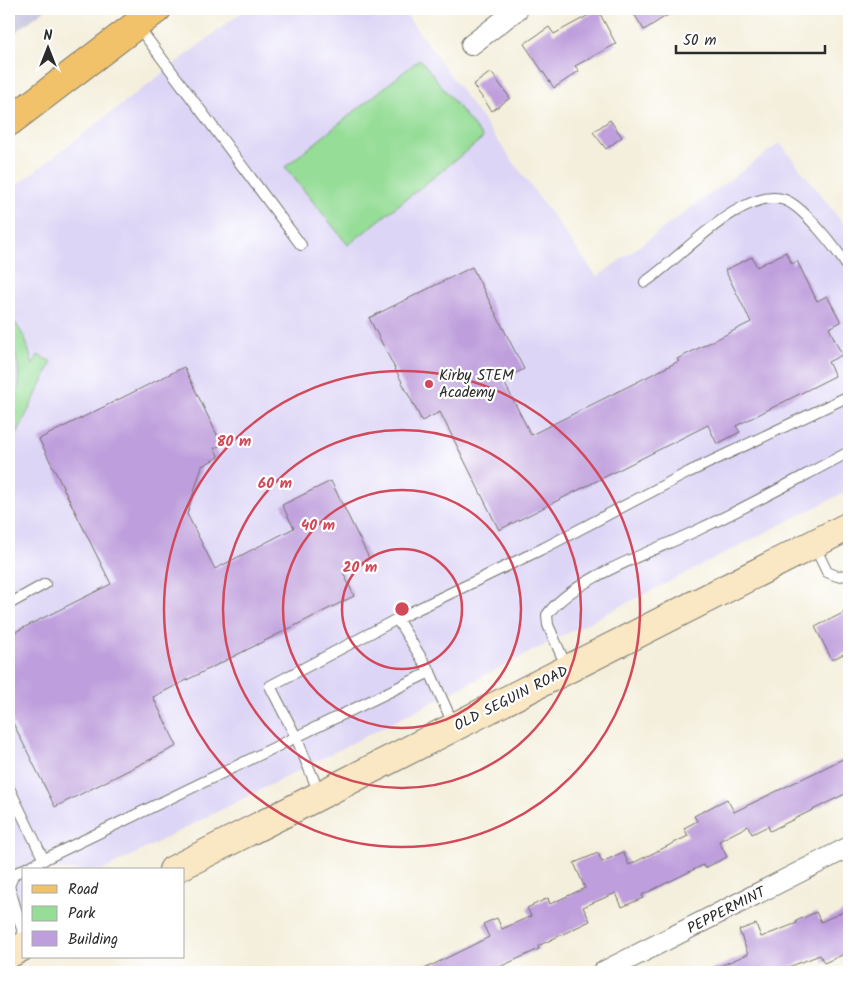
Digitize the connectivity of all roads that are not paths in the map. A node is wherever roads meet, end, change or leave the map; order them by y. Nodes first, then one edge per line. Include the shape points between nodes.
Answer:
1 (518, 9) edge
2 (147, 17) edge
3 (471, 44) dead end
4 (9, 122) edge
5 (301, 245) dead end
6 (849, 269) edge
7 (644, 282) dead end
8 (849, 396) edge
9 (849, 452) edge
10 (849, 526) edge
11 (813, 544) junction
12 (849, 575) edge
13 (45, 584) dead end
14 (9, 604) edge
15 (398, 619) junction
16 (568, 669) junction
17 (430, 672) junction
18 (455, 727) junction
19 (296, 736) junction
20 (9, 788) edge
21 (320, 795) junction
22 (849, 847) edge
23 (44, 860) junction
24 (27, 868) edge
25 (178, 868) edge
26 (22, 870) edge
27 (22, 929) edge
28 (22, 947) edge
29 (9, 954) edge
30 (603, 972) edge

1 - 3 street
2 - 4 main road
2 - 5 lane
6 - 7 lane via 798,207 784,200 769,198 730,212 663,270
8 - 15 lane via 689,472
9 - 16 lane via 705,527 578,586 554,605 547,615 548,625
10 - 11 street, OLD SEGUIN ROAD
11 - 12 lane via 827,572 837,576
11 - 16 street, OLD SEGUIN ROAD
13 - 14 lane
15 - 17 lane
15 - 19 lane via 270,686
16 - 18 street, OLD SEGUIN ROAD
17 - 18 lane
17 - 19 lane
18 - 21 street, OLD SEGUIN ROAD
19 - 21 lane
19 - 23 lane
20 - 23 lane
21 - 25 street, OLD SEGUIN ROAD
22 - 30 street, PEPPERMINT
23 - 24 lane
26 - 27 lane via 14,874 9,886
28 - 29 street

